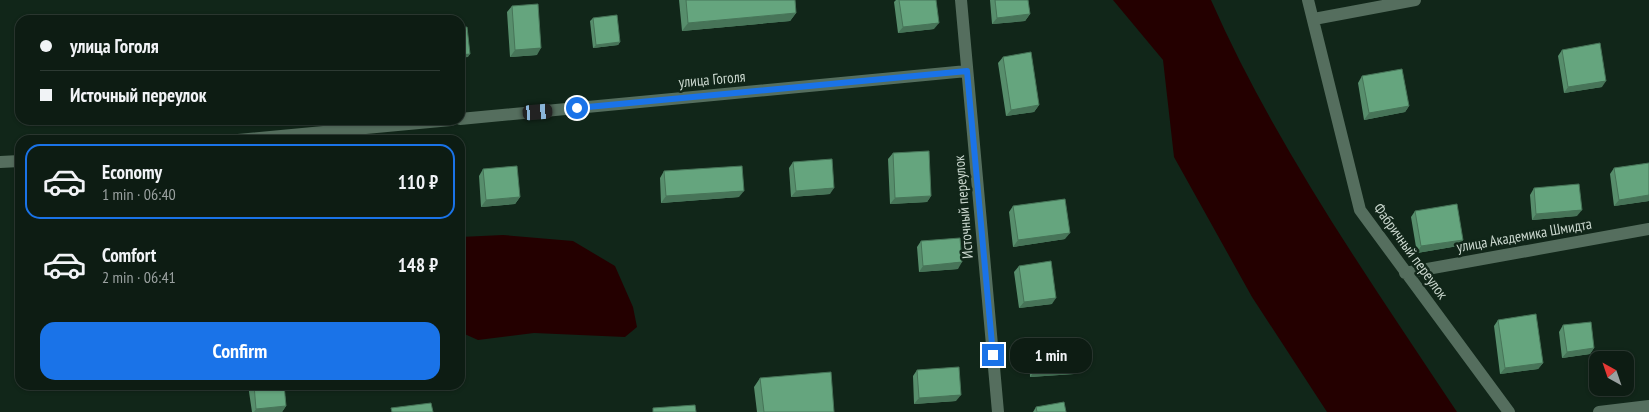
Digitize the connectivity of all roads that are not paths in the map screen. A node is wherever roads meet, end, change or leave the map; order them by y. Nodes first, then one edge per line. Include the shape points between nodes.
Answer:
1 (961, 0) edge
2 (1308, 0) edge
3 (1415, 0) edge
4 (1314, 19) junction
5 (967, 71) junction
6 (465, 119) edge
7 (398, 125) edge
8 (291, 135) edge
9 (15, 160) edge
10 (0, 162) edge
11 (1649, 229) edge
12 (1405, 273) junction
13 (1649, 406) edge
14 (998, 412) edge
15 (1509, 412) edge
16 (1599, 412) edge

1 - 5 street, Источный переулок
2 - 4 street, Фабричный переулок
3 - 4 street
4 - 12 street, Фабричный переулок via 1360,210
5 - 6 street, улица Гоголя
5 - 14 street, Источный переулок
7 - 8 street
9 - 10 street
11 - 12 street, улица Академика Шмидта
12 - 15 street, Фабричный переулок
13 - 16 street

